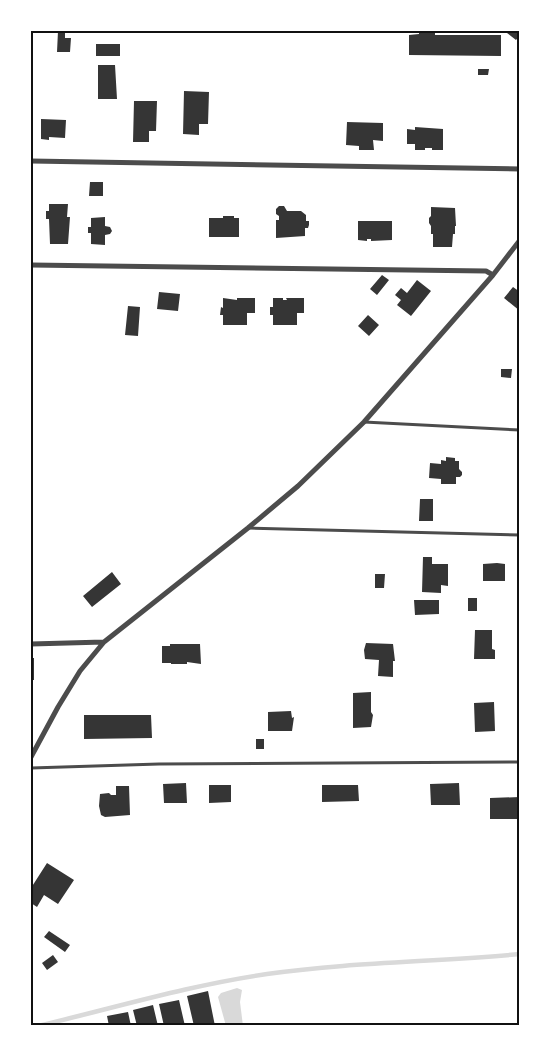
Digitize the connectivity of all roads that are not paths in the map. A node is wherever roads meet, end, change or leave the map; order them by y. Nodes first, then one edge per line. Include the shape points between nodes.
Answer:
1 (31, 161) edge
2 (520, 169) edge
3 (520, 240) edge
4 (31, 265) edge
5 (493, 275) junction
6 (364, 422) junction
7 (520, 430) edge
8 (248, 528) junction
9 (520, 535) edge
10 (104, 642) junction
11 (31, 644) edge
12 (31, 757) edge
13 (520, 762) edge
14 (31, 768) edge

1 - 2 street
3 - 5 street
4 - 5 street via 486,271
5 - 6 street
6 - 7 lane
6 - 8 street via 298,486
8 - 9 lane
8 - 10 street
10 - 11 street
10 - 12 street via 80,671
13 - 14 lane

